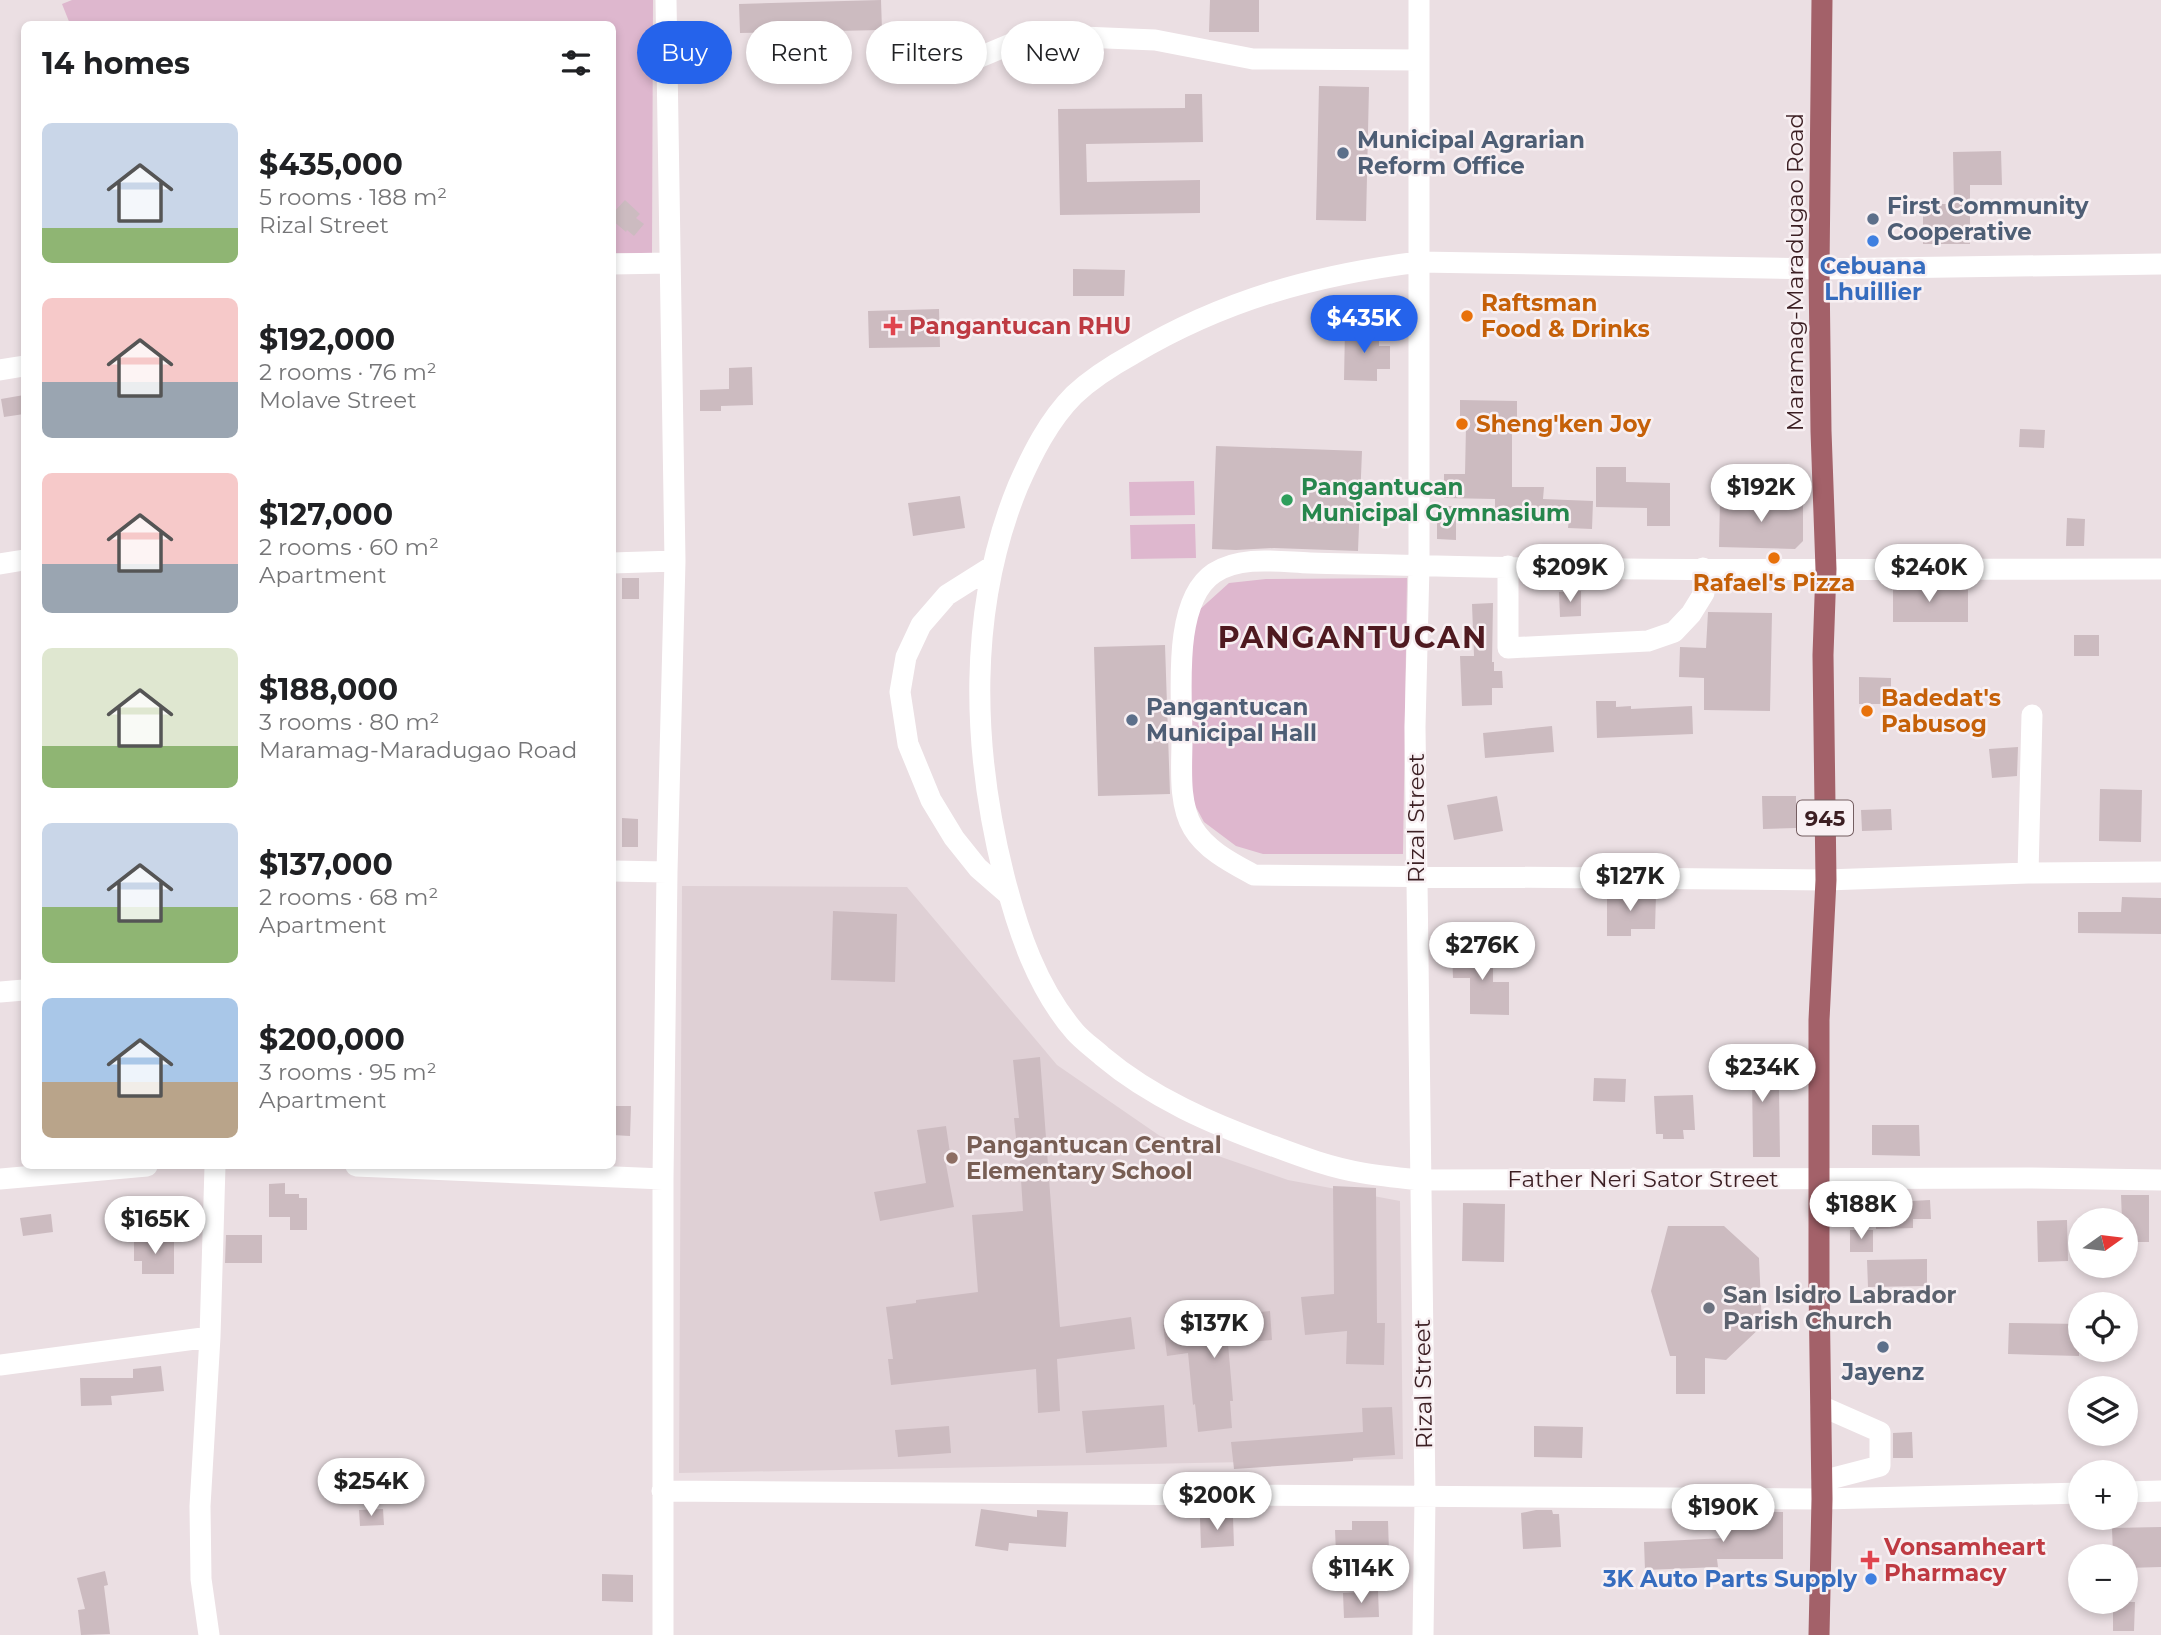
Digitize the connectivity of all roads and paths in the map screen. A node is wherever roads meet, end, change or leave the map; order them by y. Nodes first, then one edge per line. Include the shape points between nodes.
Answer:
1 (666, 0) edge
2 (1419, 0) edge
3 (1822, 0) edge
4 (987, 54) edge
5 (1419, 60) junction
6 (1419, 262) junction
7 (669, 263) junction
8 (616, 264) edge
9 (2161, 264) edge
10 (1819, 269) junction
11 (21, 366) edge
12 (0, 370) edge
13 (21, 561) edge
14 (676, 561) junction
15 (0, 564) edge
16 (616, 564) edge
17 (993, 566) junction
18 (1419, 566) junction
19 (1508, 566) junction
20 (1703, 568) junction
21 (1826, 569) junction
22 (2161, 569) edge
23 (2032, 715) dead end
24 (616, 872) edge
25 (667, 872) junction
26 (2161, 872) edge
27 (2028, 873) junction
28 (1416, 876) junction
29 (1826, 880) junction
30 (1009, 895) junction
31 (21, 990) edge
32 (0, 992) edge
33 (113, 1169) edge
34 (215, 1169) edge
35 (427, 1169) edge
36 (0, 1179) edge
37 (663, 1179) junction
38 (1819, 1179) junction
39 (1420, 1180) junction
40 (2161, 1180) edge
41 (210, 1337) junction
42 (0, 1365) edge
43 (1821, 1406) junction
44 (1822, 1490) junction
45 (662, 1491) junction
46 (2161, 1491) edge
47 (2138, 1492) edge
48 (2068, 1493) edge
49 (1425, 1498) junction
50 (209, 1635) edge
51 (663, 1635) edge
52 (1423, 1635) edge
53 (1819, 1635) edge

1 - 7 street
2 - 5 street, Rizal Street
3 - 10 main road, Maramag-Maradugao Road / 945
4 - 5 street via 1011,44 1058,36 1155,40 1253,59
5 - 6 street, Rizal Street
6 - 10 street, Father Neri Sator Street
6 - 17 street, Father Neri Sator Street via 1361,270 1264,294 1161,337 1115,364 1075,394 1049,425 1008,511
6 - 18 street, Rizal Street
7 - 8 street
7 - 14 street
9 - 10 street, Father Neri Sator Street
10 - 21 main road, Maramag-Maradugao Road / 945
11 - 12 street
13 - 15 street
14 - 16 street
14 - 25 street
17 - 30 street, Father Neri Sator Street via 983,629 980,736 986,790
17 - 30 street via 947,595 921,625 906,657 900,692 908,744 931,800 978,868
18 - 19 street
18 - 28 street, Rizal Street
18 - 28 street via 1254,561 1216,572 1192,598 1184,632 1182,700 1184,802 1193,828 1212,850 1254,875
19 - 20 street
19 - 20 street via 1508,648 1662,638 1682,625 1704,593
20 - 21 street
21 - 22 street
21 - 29 main road, Maramag-Maradugao Road / 945
23 - 27 street
24 - 25 street
25 - 37 street
26 - 27 street
27 - 29 street
28 - 29 street
28 - 39 street, Rizal Street
29 - 38 main road, Maramag-Maradugao Road / 945 via 1819,1020
30 - 39 street, Father Neri Sator Street via 1025,947 1049,996 1077,1034 1119,1069 1177,1106 1241,1135 1309,1160 1361,1173
31 - 32 street
33 - 36 street
34 - 41 street
35 - 37 street
37 - 45 street
38 - 39 street, Father Neri Sator Street
38 - 40 street, Father Neri Sator Street
38 - 43 main road, Maramag-Maradugao Road / 945
39 - 49 street, Rizal Street
41 - 42 street
41 - 50 street via 200,1506 201,1579
43 - 44 main road, Maramag-Maradugao Road / 945
43 - 44 street via 1880,1432 1880,1466
44 - 48 street
44 - 49 street
44 - 53 main road, Maramag-Maradugao Road / 945
45 - 49 street
45 - 51 street
46 - 47 street
49 - 52 street, Rizal Street

